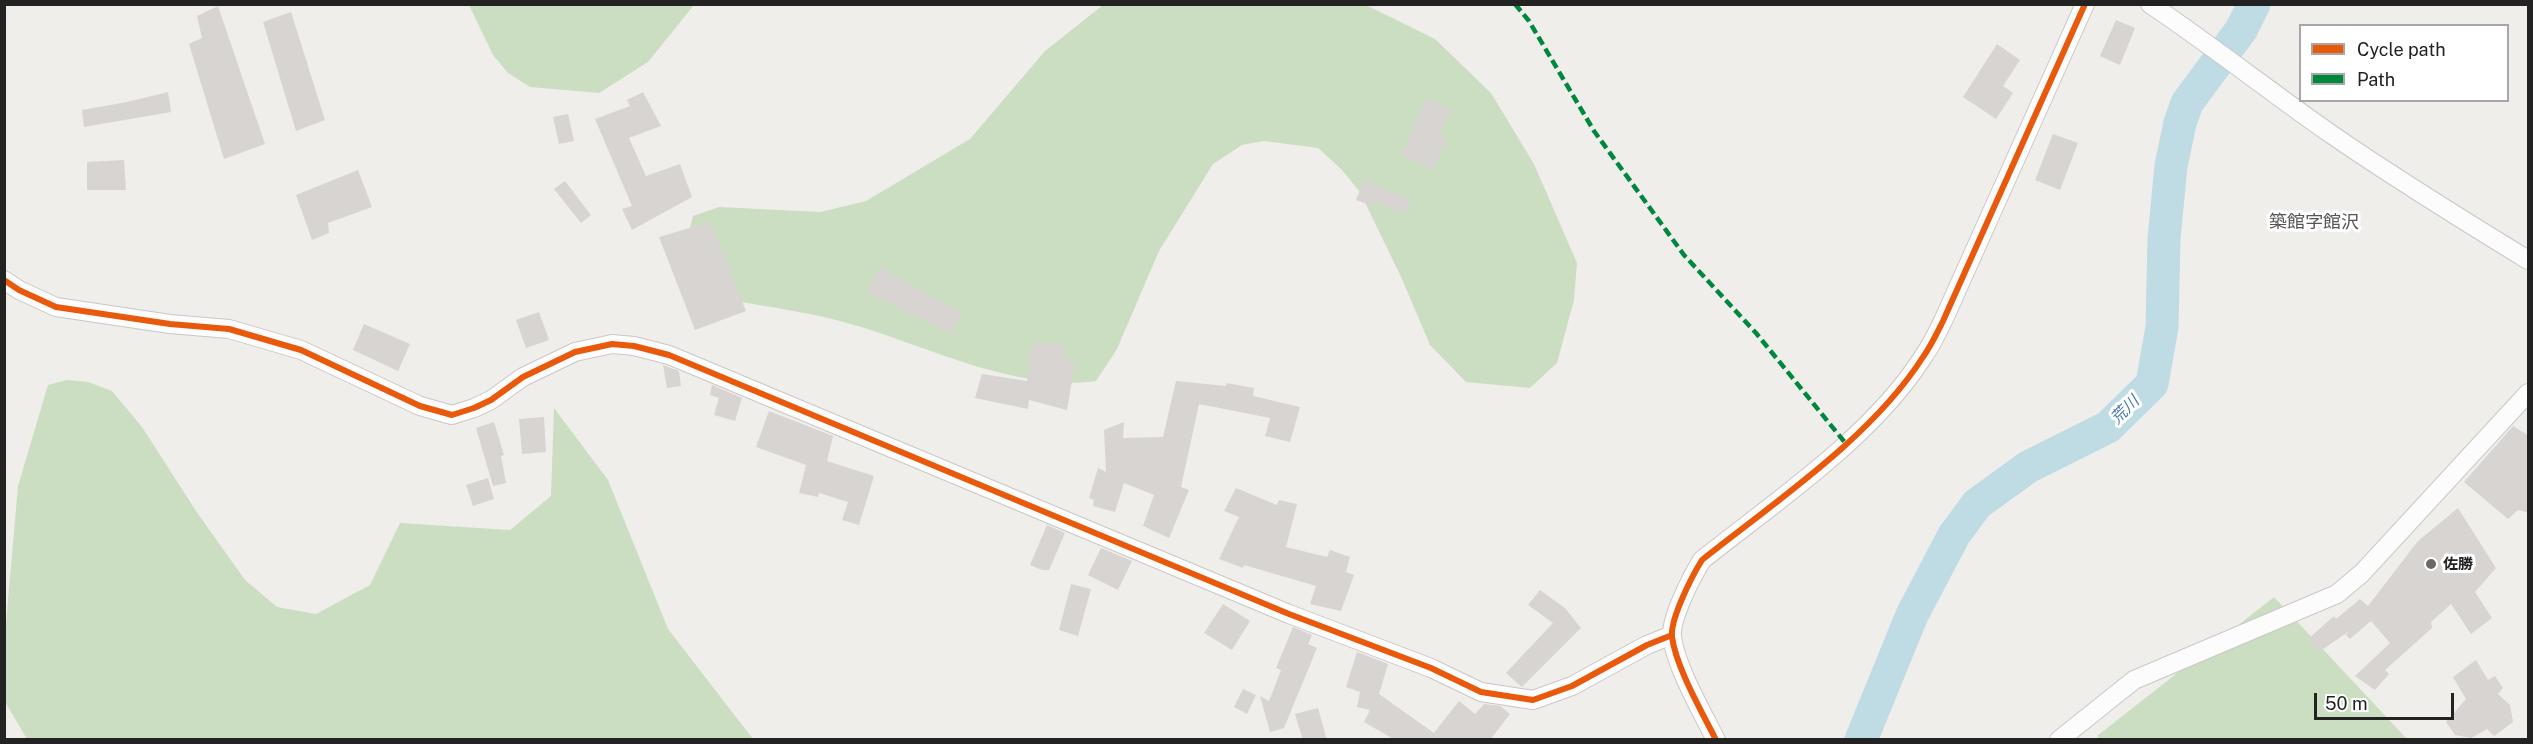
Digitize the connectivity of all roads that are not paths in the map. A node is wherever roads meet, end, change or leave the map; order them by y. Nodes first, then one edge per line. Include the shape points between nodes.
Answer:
1 (2085, 4) edge
2 (2150, 4) edge
3 (2529, 260) edge
4 (4, 280) edge
5 (2529, 393) edge
6 (1672, 635) junction
7 (1716, 740) edge
8 (2059, 740) edge

1 - 6 street via 1923,358 1846,445 1702,560 1686,585
2 - 3 street via 2422,195
4 - 6 street via 56,307 229,329 301,350 420,406 452,415 474,408 523,377 575,352 612,344 669,355 1289,614 1431,668 1481,692 1533,700 1572,686
5 - 8 street via 2362,573 2337,594 2134,680
6 - 7 street via 1680,663

